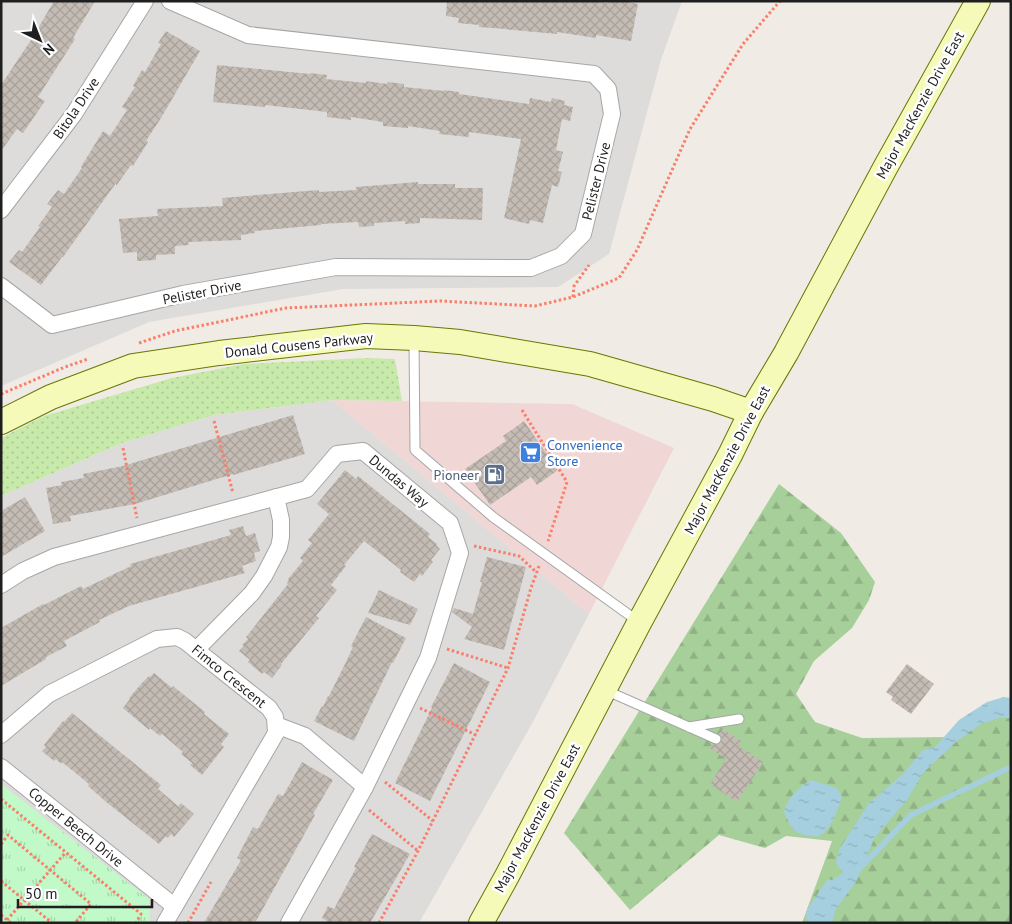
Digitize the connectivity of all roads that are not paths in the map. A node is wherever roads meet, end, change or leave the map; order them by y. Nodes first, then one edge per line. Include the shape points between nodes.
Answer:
1 (145, 1) edge
2 (170, 1) edge
3 (978, 1) edge
4 (1, 210) edge
5 (1, 286) edge
6 (414, 338) junction
7 (751, 412) junction
8 (1, 422) edge
9 (276, 497) junction
10 (1, 585) edge
11 (640, 623) junction
12 (196, 650) junction
13 (604, 690) junction
14 (739, 719) dead end
15 (276, 725) junction
16 (689, 727) junction
17 (1, 735) edge
18 (716, 739) dead end
19 (1, 767) edge
20 (361, 793) junction
21 (174, 906) junction
22 (165, 923) edge
23 (289, 923) edge
24 (481, 923) edge

1 - 4 street, Bitola Drive via 74,114
2 - 5 street, Pelister Drive via 248,36 594,74 608,90 612,114 583,234 561,256 531,268 336,266 183,294 52,325
3 - 7 main road, Major MacKenzie Drive East
6 - 7 main road, Donald Cousens Parkway via 460,342 590,364
6 - 8 main road, Donald Cousens Parkway via 366,336 133,366 51,397
6 - 11 lane via 415,450 493,517
7 - 11 main road, Major MacKenzie Drive East
9 - 10 street, Dundas Way via 54,557
9 - 12 street via 281,537 264,576 252,593
9 - 20 street, Dundas Way via 307,489 337,454 363,451 450,523 460,553 428,658
11 - 13 main road, Major MacKenzie Drive East
12 - 15 street, Fimco Crescent via 269,708
12 - 17 street, Fimco Crescent via 184,640 157,638 49,694
13 - 16 lane
13 - 24 main road, Major MacKenzie Drive East
14 - 16 lane
15 - 20 street via 305,736
15 - 21 street via 276,733
16 - 18 lane
19 - 21 street, Copper Beech Drive
20 - 23 street, Dundas Way
21 - 22 street

